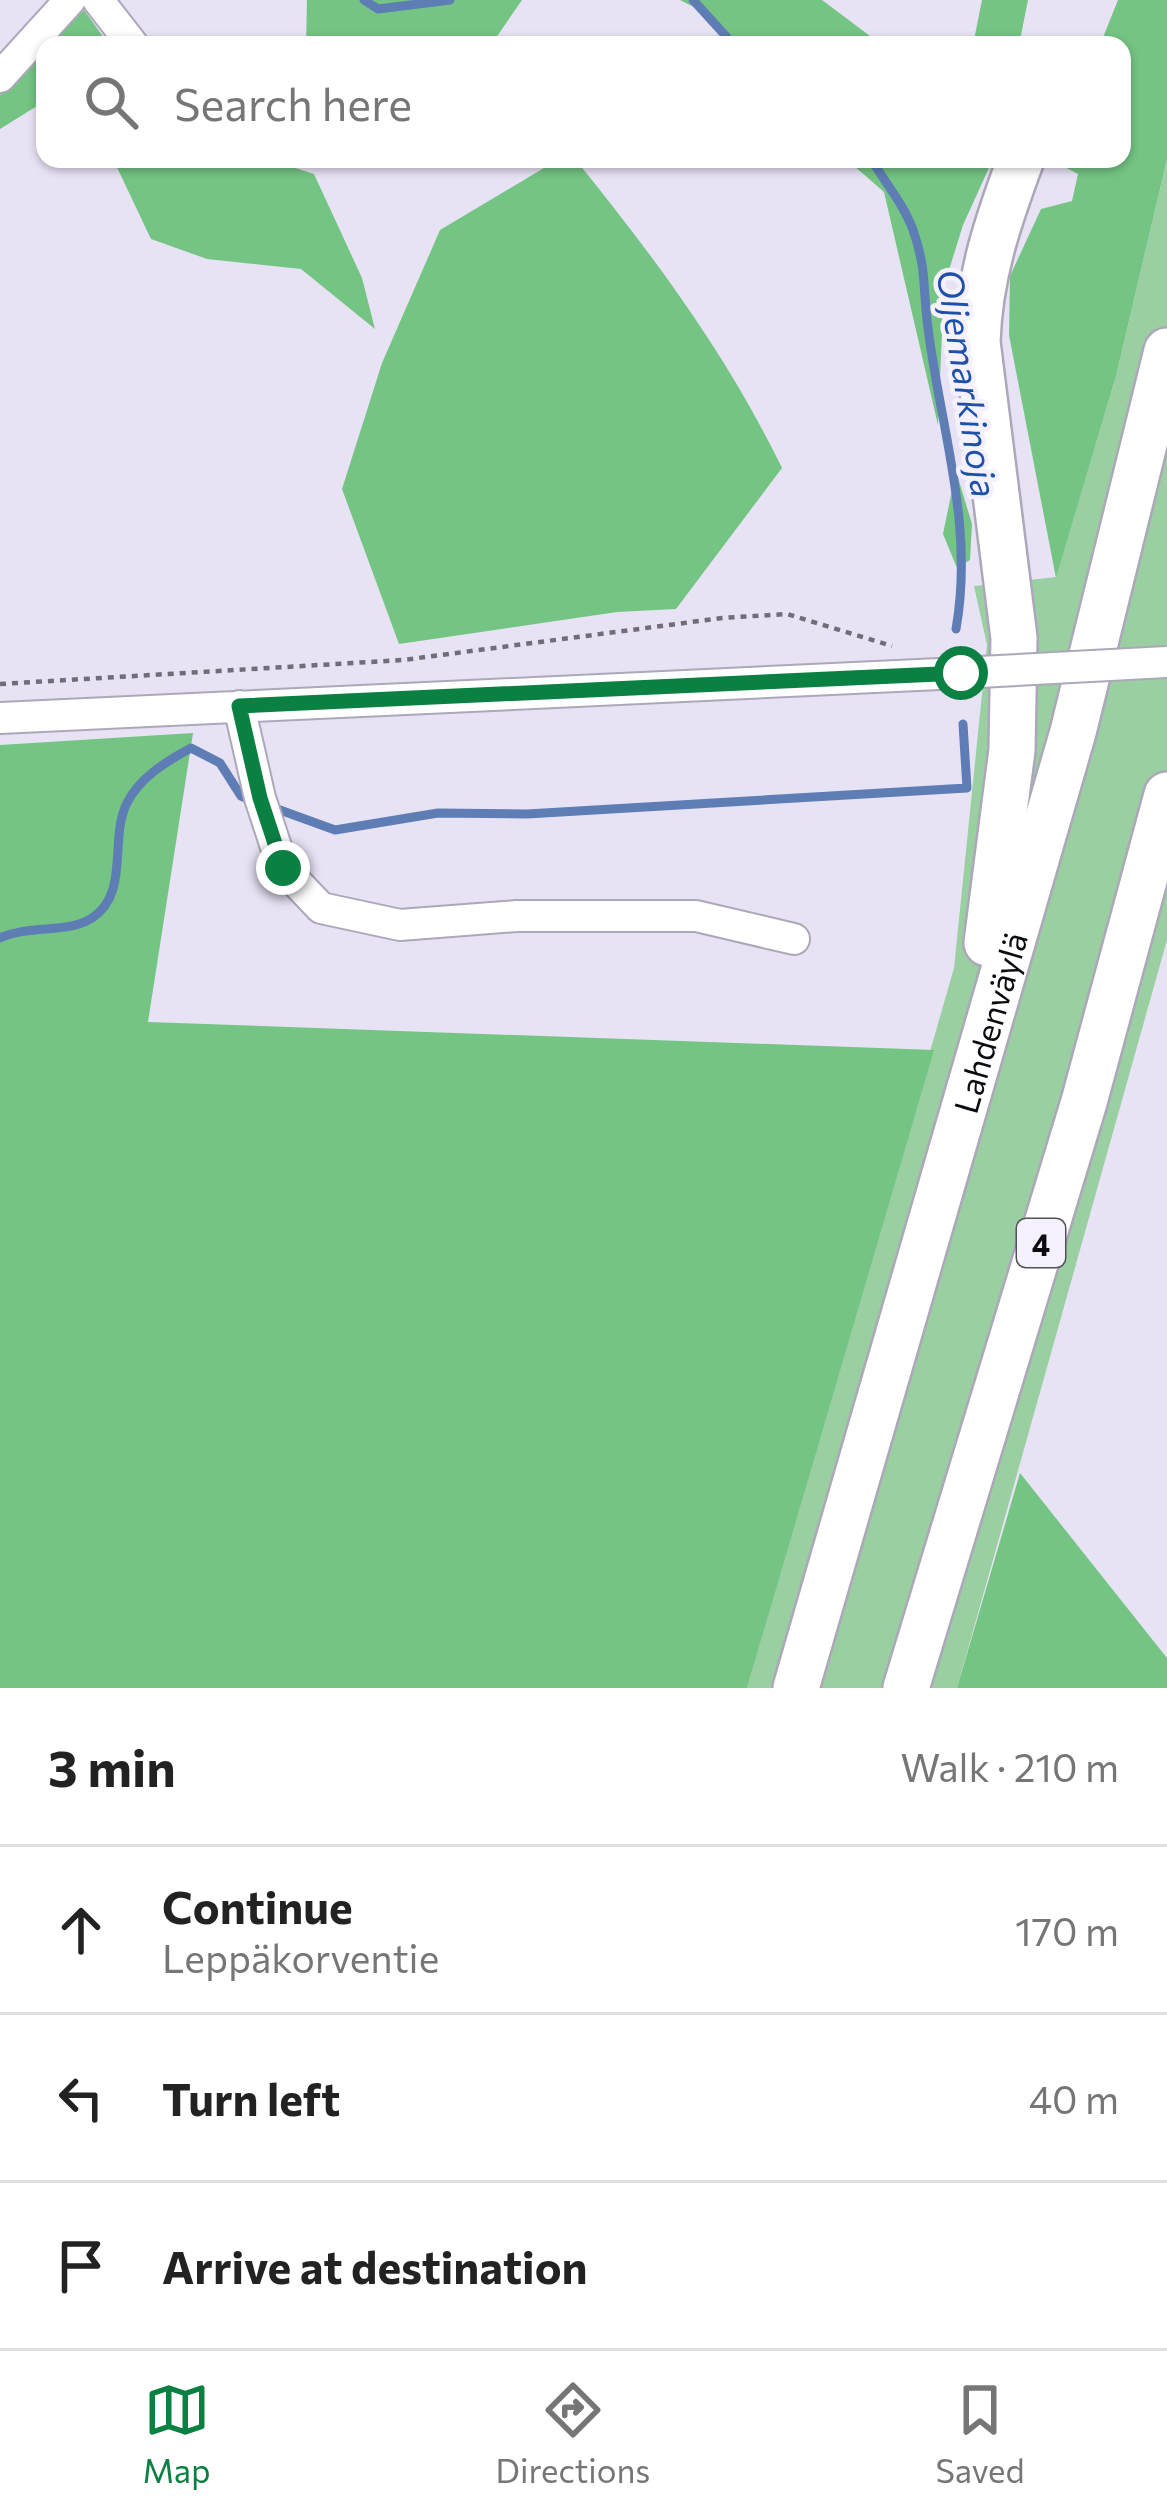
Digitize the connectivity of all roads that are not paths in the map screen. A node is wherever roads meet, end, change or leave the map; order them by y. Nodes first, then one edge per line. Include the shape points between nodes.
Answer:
1 (70, 0) edge
2 (98, 0) edge
3 (37, 36) edge
4 (139, 36) edge
5 (36, 37) edge
6 (0, 77) edge
7 (1018, 168) edge
8 (1167, 351) edge
9 (1167, 662) edge
10 (239, 706) junction
11 (0, 718) edge
12 (1167, 795) edge
13 (794, 940) dead end
14 (933, 1229) junction
15 (796, 1688) edge
16 (906, 1688) edge

1 - 3 street
2 - 4 street
5 - 6 street
7 - 14 highway via 982,273 976,342 1011,594 1012,750 997,886
8 - 14 highway, Lahdenväylä via 1073,732
9 - 10 street, bridge
10 - 11 street
10 - 13 street via 283,868 321,908 400,925 696,916
12 - 16 highway, 4 via 1084,1102
14 - 15 highway, Lahdenväylä

